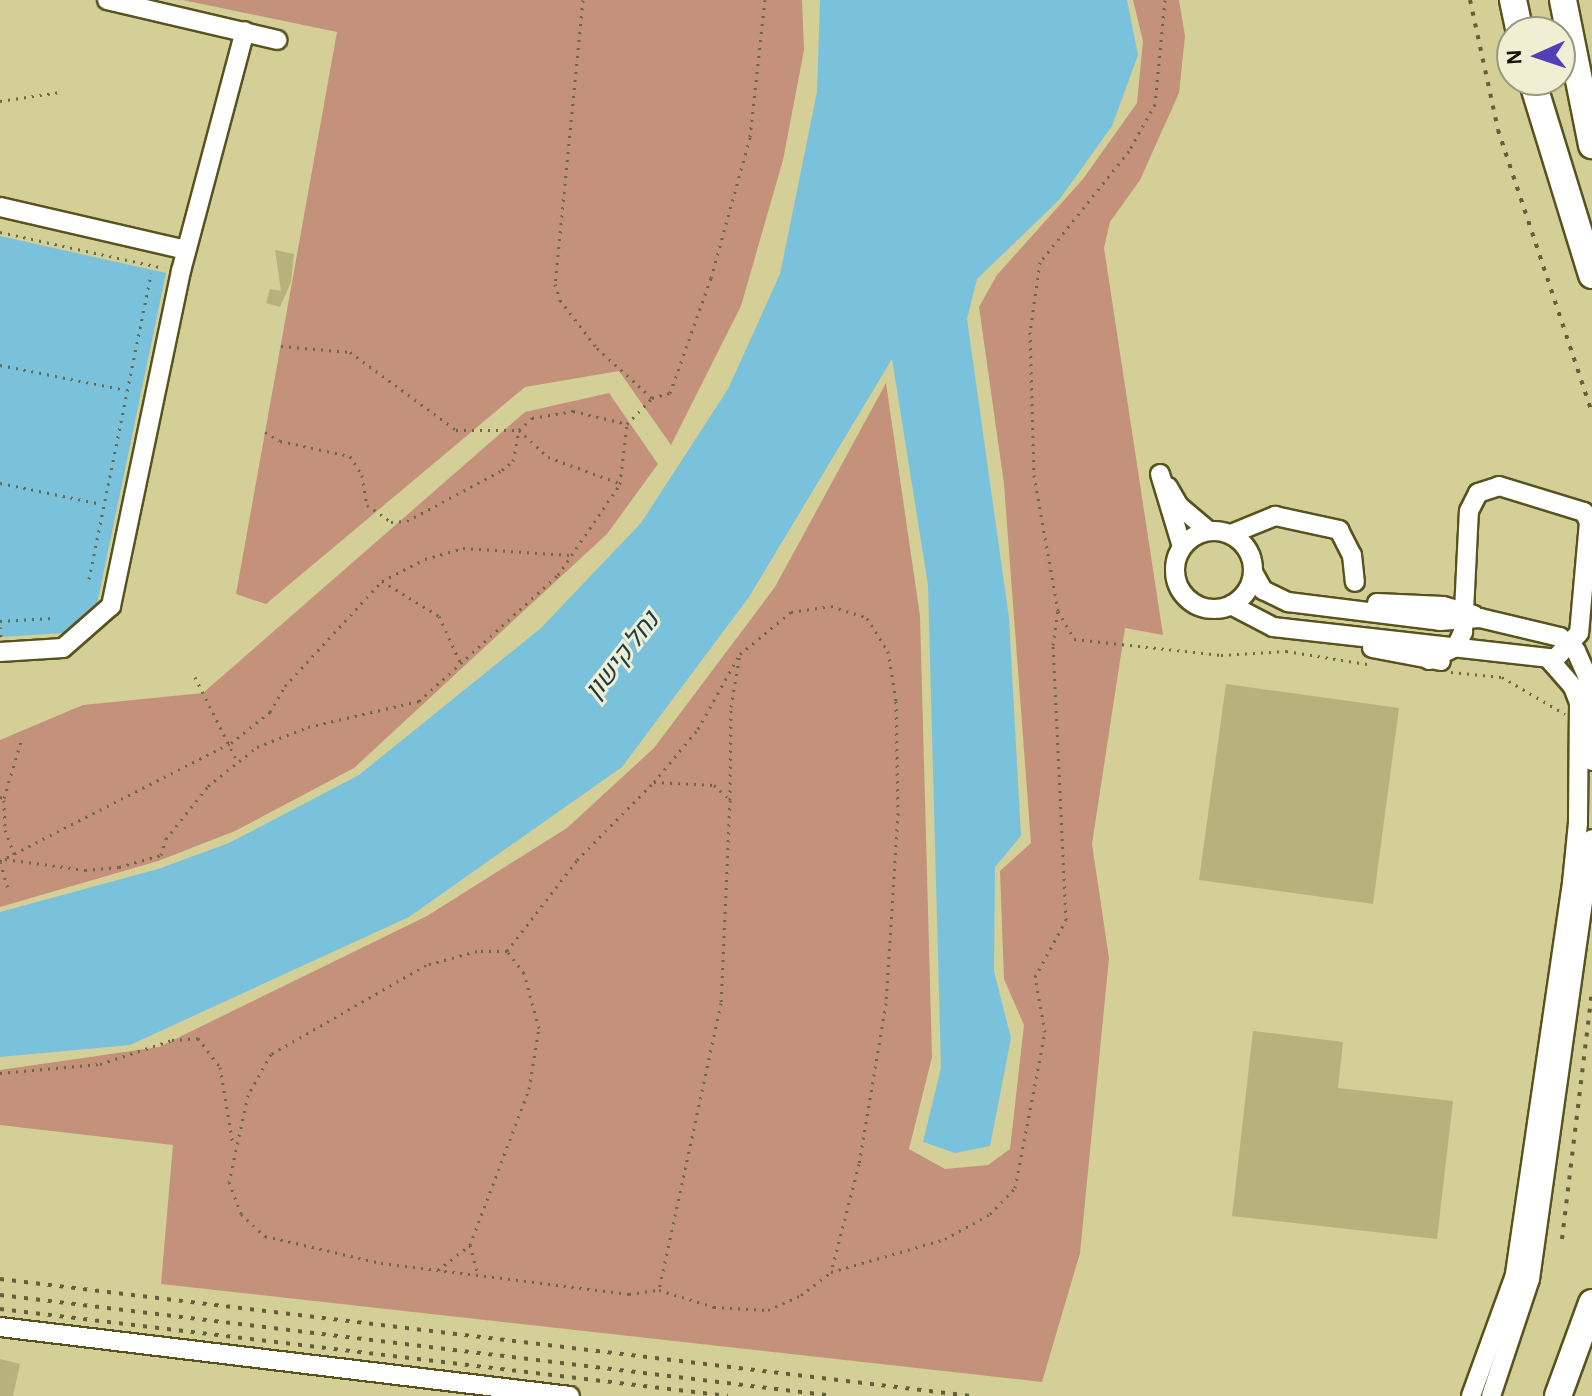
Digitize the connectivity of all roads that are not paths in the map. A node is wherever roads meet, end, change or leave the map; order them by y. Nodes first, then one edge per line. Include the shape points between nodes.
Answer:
1 (107, 0) edge
2 (1563, 0) edge
3 (245, 31) junction
4 (277, 40) dead end
5 (1537, 96) edge
6 (1592, 145) edge
7 (0, 207) edge
8 (186, 250) junction
9 (1592, 275) edge
10 (1289, 519) junction
11 (1209, 531) junction
12 (1231, 534) junction
13 (1182, 547) junction
14 (1252, 566) junction
15 (1355, 582) dead end
16 (1231, 605) junction
17 (1469, 616) junction
18 (1331, 636) junction
19 (1569, 645) junction
20 (6, 646) edge
21 (1456, 647) junction
22 (1485, 650) junction
23 (1552, 662) junction
24 (1435, 666) junction
25 (1592, 761) edge
26 (1592, 839) edge
27 (1592, 1303) edge
28 (0, 1327) edge
29 (570, 1396) edge
30 (1471, 1396) edge
31 (1491, 1396) edge
32 (1558, 1396) edge

1 - 3 street
2 - 6 highway
3 - 4 street
3 - 8 street
5 - 9 highway
7 - 8 street
8 - 20 street via 111,606 63,648
10 - 12 street via 1265,519
10 - 14 street via 1258,534
10 - 15 street via 1339,530 1352,555
11 - 12 street
11 - 13 street
11 - 13 street via 1179,506 1160,474
12 - 14 street
13 - 16 street via 1175,571 1184,595 1206,608
14 - 16 street via 1246,592
14 - 17 street via 1263,590 1288,602
16 - 18 street via 1273,627
17 - 19 street via 1560,637
17 - 19 street via 1469,511 1478,493 1499,486 1584,512 1589,522 1579,633
17 - 21 street
18 - 21 street
18 - 24 street
19 - 23 street
19 - 25 street via 1590,683
21 - 22 street
21 - 24 street
22 - 23 street
22 - 24 street
23 - 30 street via 1573,687 1580,723 1572,883 1515,1275
26 - 31 street via 1530,1279
27 - 32 highway
28 - 29 street

